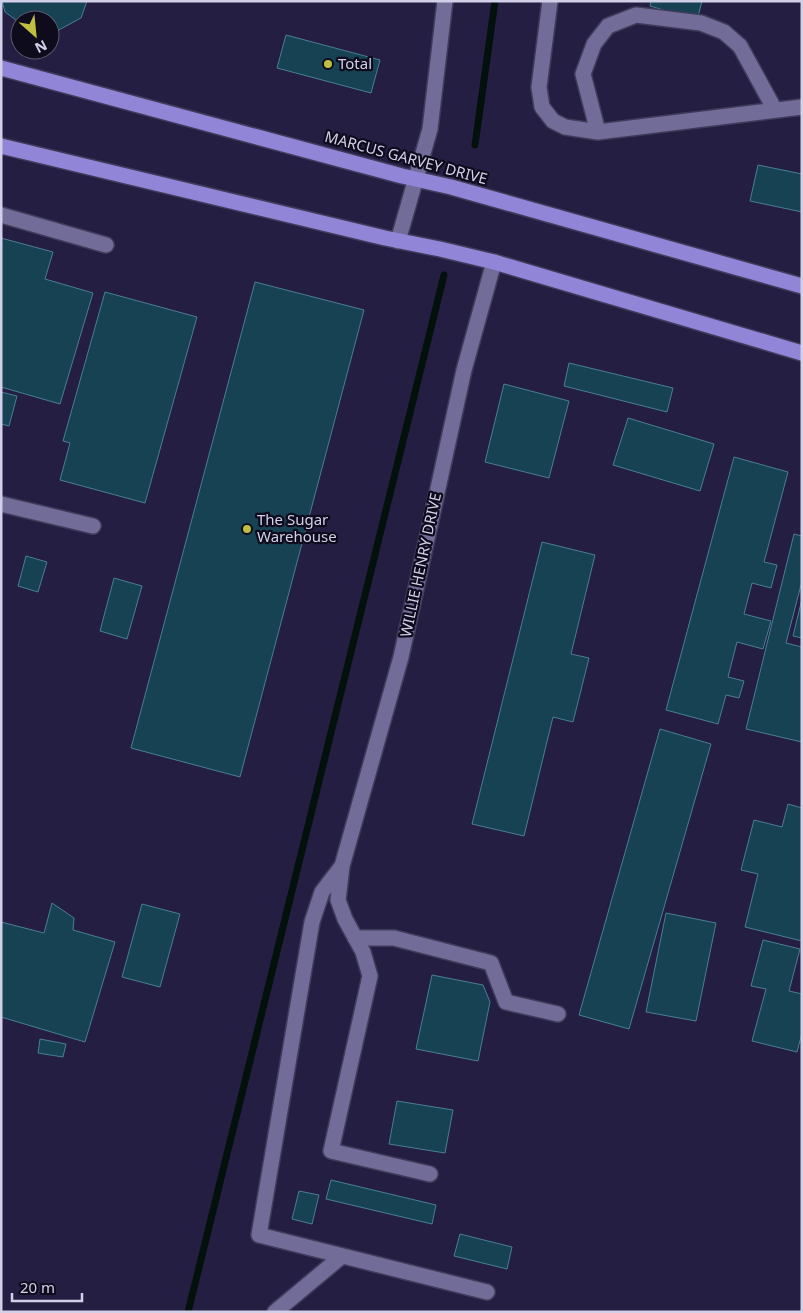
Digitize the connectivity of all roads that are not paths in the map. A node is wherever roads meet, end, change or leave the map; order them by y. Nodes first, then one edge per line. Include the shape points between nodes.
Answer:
1 (446, 1) edge
2 (550, 1) edge
3 (1, 68) edge
4 (802, 106) edge
5 (775, 110) junction
6 (598, 132) junction
7 (1, 146) edge
8 (415, 179) junction
9 (1, 215) edge
10 (398, 241) junction
11 (106, 245) dead end
12 (494, 262) junction
13 (802, 286) edge
14 (802, 353) edge
15 (1, 504) edge
16 (93, 526) dead end
17 (342, 866) junction
18 (355, 938) junction
19 (558, 1014) dead end
20 (430, 1174) dead end
21 (342, 1256) junction
22 (487, 1292) dead end
23 (276, 1312) edge

1 - 8 street via 430,129
2 - 6 street via 539,87 542,107 553,121 565,127
3 - 8 highway, MARCUS GARVEY DRIVE
4 - 5 street
5 - 6 street
5 - 6 street via 740,46 724,32 701,23 636,15 608,26 594,44 583,74
7 - 10 highway
8 - 10 street
8 - 13 highway, MARCUS GARVEY DRIVE
9 - 11 street
10 - 12 highway
12 - 14 highway
12 - 17 street, WILLIE HENRY DRIVE via 464,370 401,657
15 - 16 street
17 - 18 street via 338,900
17 - 21 street via 322,892 312,922 259,1235
18 - 19 street via 394,938 491,963 506,1002
18 - 20 street via 370,976 331,1151
21 - 22 street
21 - 23 street

